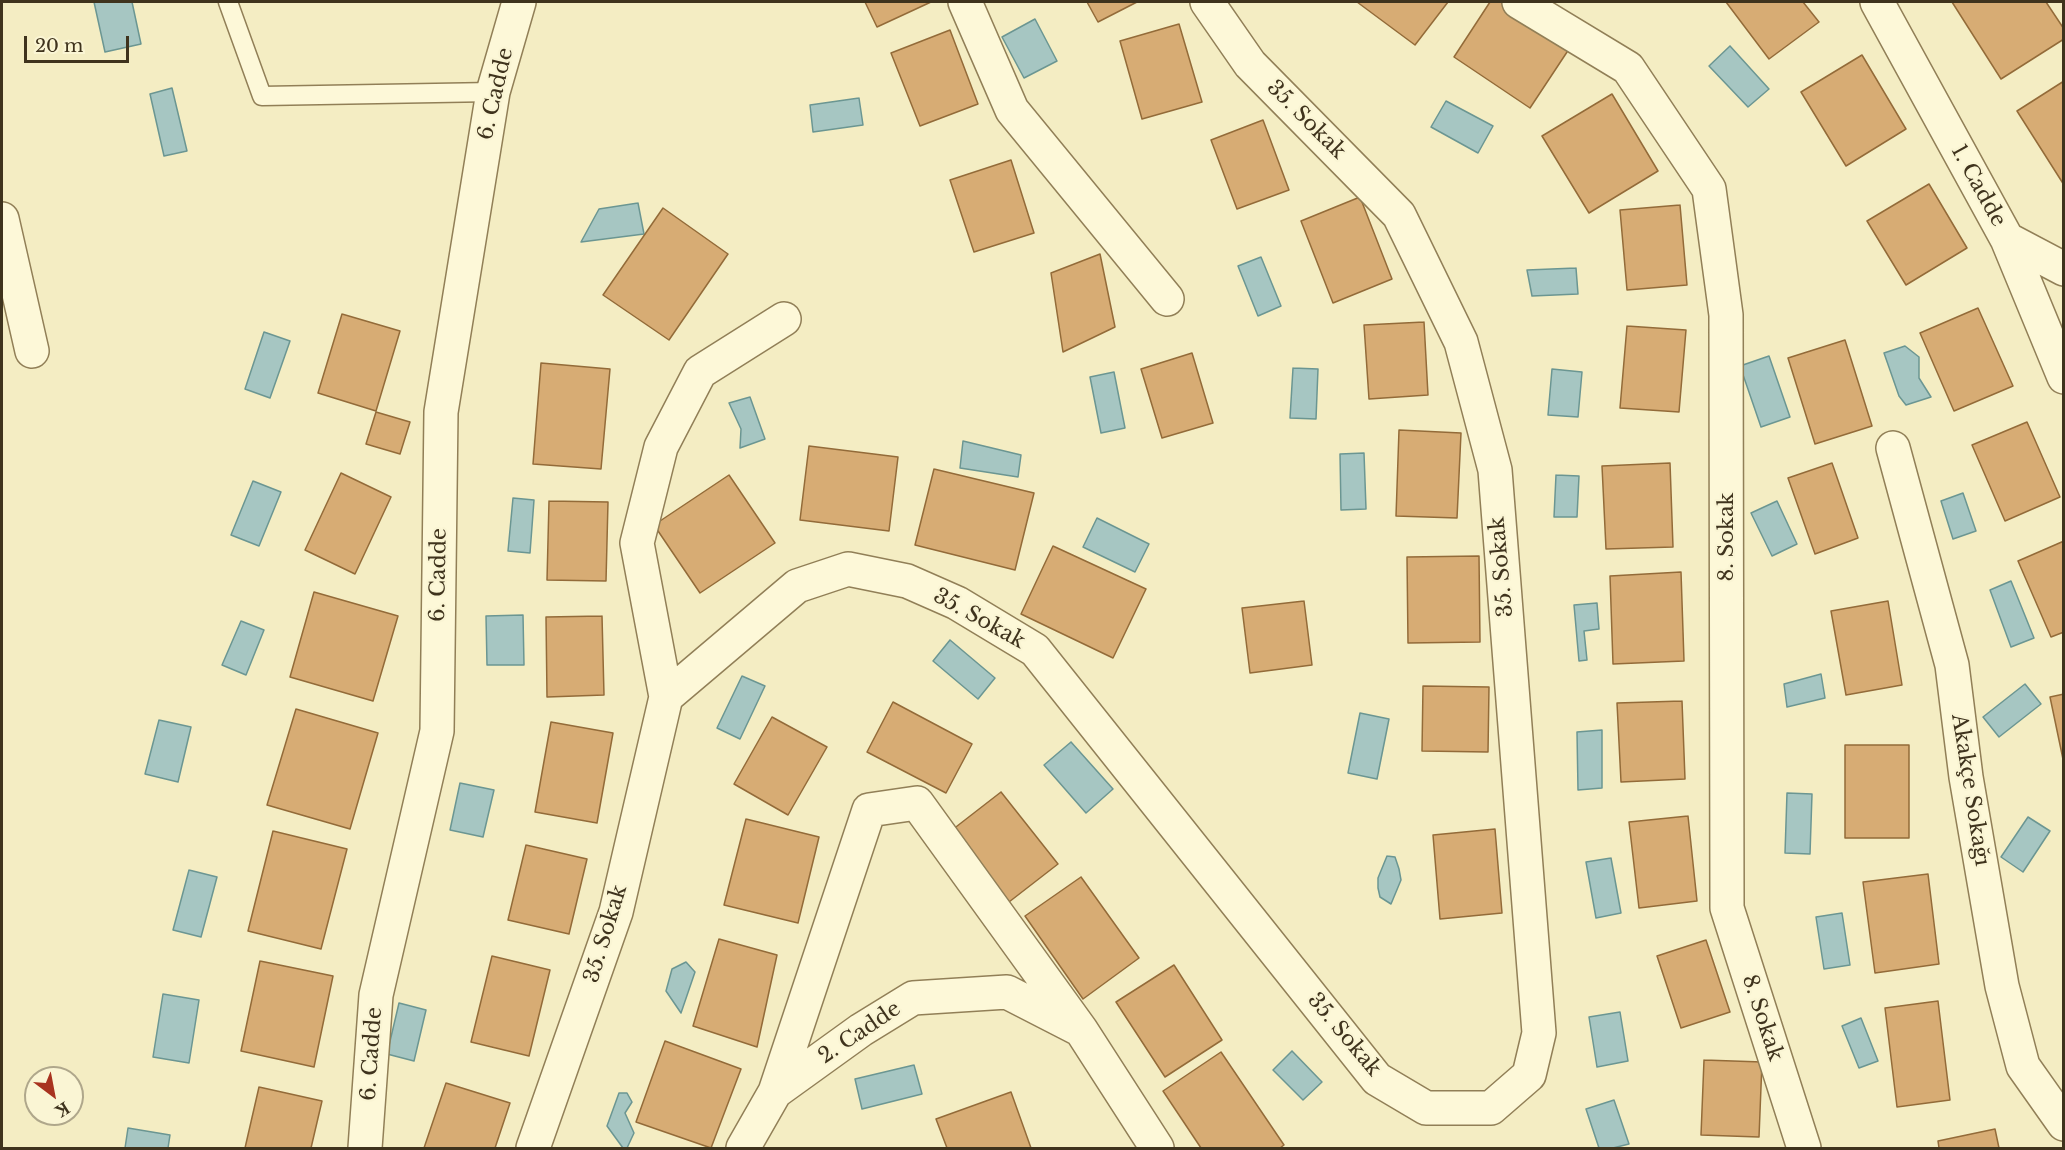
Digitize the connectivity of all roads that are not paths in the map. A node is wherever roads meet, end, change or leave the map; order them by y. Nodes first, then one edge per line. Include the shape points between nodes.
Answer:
1 (228, 2) edge
2 (519, 2) edge
3 (965, 2) edge
4 (1206, 2) edge
5 (1519, 2) edge
6 (1876, 2) edge
7 (493, 92) junction
8 (2, 219) edge
9 (2007, 239) junction
10 (2064, 269) edge
11 (1167, 299) dead end
12 (784, 319) dead end
13 (32, 351) dead end
14 (2064, 377) edge
15 (1893, 448) dead end
16 (666, 697) junction
17 (1081, 1030) junction
18 (776, 1092) junction
19 (2064, 1124) edge
20 (365, 1149) edge
21 (533, 1149) edge
22 (743, 1149) edge
23 (1158, 1149) edge
24 (1804, 1149) edge

1 - 7 lane via 262,96
2 - 7 street, 6. Cadde
3 - 11 street via 1012,110
4 - 16 street, 35. Sokak via 1250,63 1399,214 1461,342 1495,470 1539,1033 1529,1075 1491,1108 1426,1108 1377,1079 1035,650 957,603 907,581 848,569 797,586
5 - 24 street, 8. Sokak via 1628,68 1708,189 1726,315 1728,908
6 - 9 street, 1. Cadde
7 - 20 street, 6. Cadde via 441,412 437,731 376,995
8 - 13 street
9 - 10 street
9 - 14 street, 1. Cadde
12 - 16 street via 700,372 661,447 637,543
15 - 19 street, Akakçe Sokağı via 1952,664 1966,777 2002,986 2023,1065
16 - 21 street, 35. Sokak via 616,912
17 - 18 street, 2. Cadde via 1006,992 913,998 861,1030
17 - 18 street via 917,803 869,810
17 - 23 street
18 - 22 street, 2. Cadde

